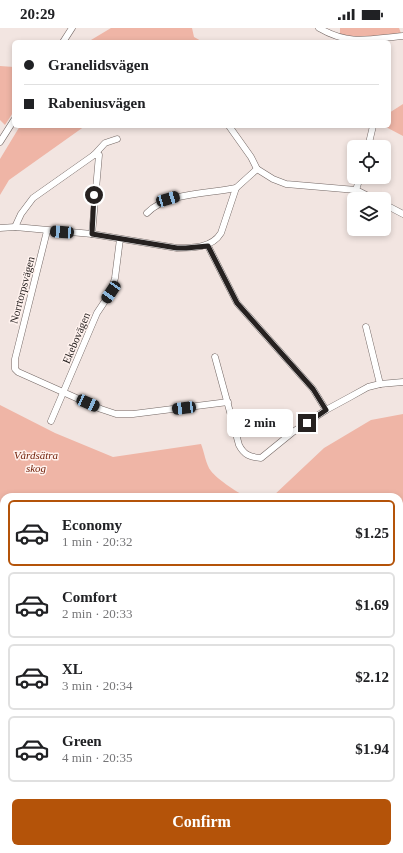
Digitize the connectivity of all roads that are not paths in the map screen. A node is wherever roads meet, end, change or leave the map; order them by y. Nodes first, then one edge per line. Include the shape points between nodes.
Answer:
1 (72, 28) edge
2 (318, 28) edge
3 (403, 28) edge
4 (403, 36) edge
5 (64, 40) edge
6 (12, 123) edge
7 (230, 128) edge
8 (373, 128) edge
9 (117, 139) dead end
10 (370, 140) edge
11 (0, 142) edge
12 (94, 154) junction
13 (257, 169) junction
14 (358, 184) edge
15 (236, 188) junction
16 (356, 190) junction
17 (360, 192) edge
18 (391, 208) edge
19 (147, 213) dead end
20 (403, 214) edge
21 (0, 228) edge
22 (15, 228) junction
23 (47, 231) junction
24 (92, 234) junction
25 (120, 239) junction
26 (208, 246) junction
27 (366, 327) dead end
28 (215, 357) dead end
29 (403, 382) edge
30 (380, 384) junction
31 (63, 392) junction
32 (228, 402) junction
33 (326, 410) junction
34 (51, 421) dead end

1 - 5 street
2 - 4 street via 340,38 355,40
3 - 4 street
6 - 11 street
7 - 13 street
8 - 10 street
9 - 12 street via 105,143
12 - 22 street via 32,198
12 - 24 street via 99,155
13 - 15 street
13 - 16 street via 273,180 286,184
14 - 16 street
15 - 19 street via 177,197 153,206
15 - 26 street via 221,233 218,239
16 - 17 street
18 - 20 street
21 - 22 street
22 - 23 street
23 - 24 street
23 - 31 street, Norrtorpsvägen via 14,364 15,369 24,375
24 - 25 street
25 - 26 street via 177,248
25 - 31 street, Ekebovägen via 111,292 96,313
26 - 33 street via 237,303 313,389
27 - 30 street
28 - 32 street
29 - 30 street
30 - 33 street via 368,387
31 - 32 street, Norrtorpsvägen via 121,415
31 - 34 street, Ekebovägen
32 - 33 street via 242,452 261,458

